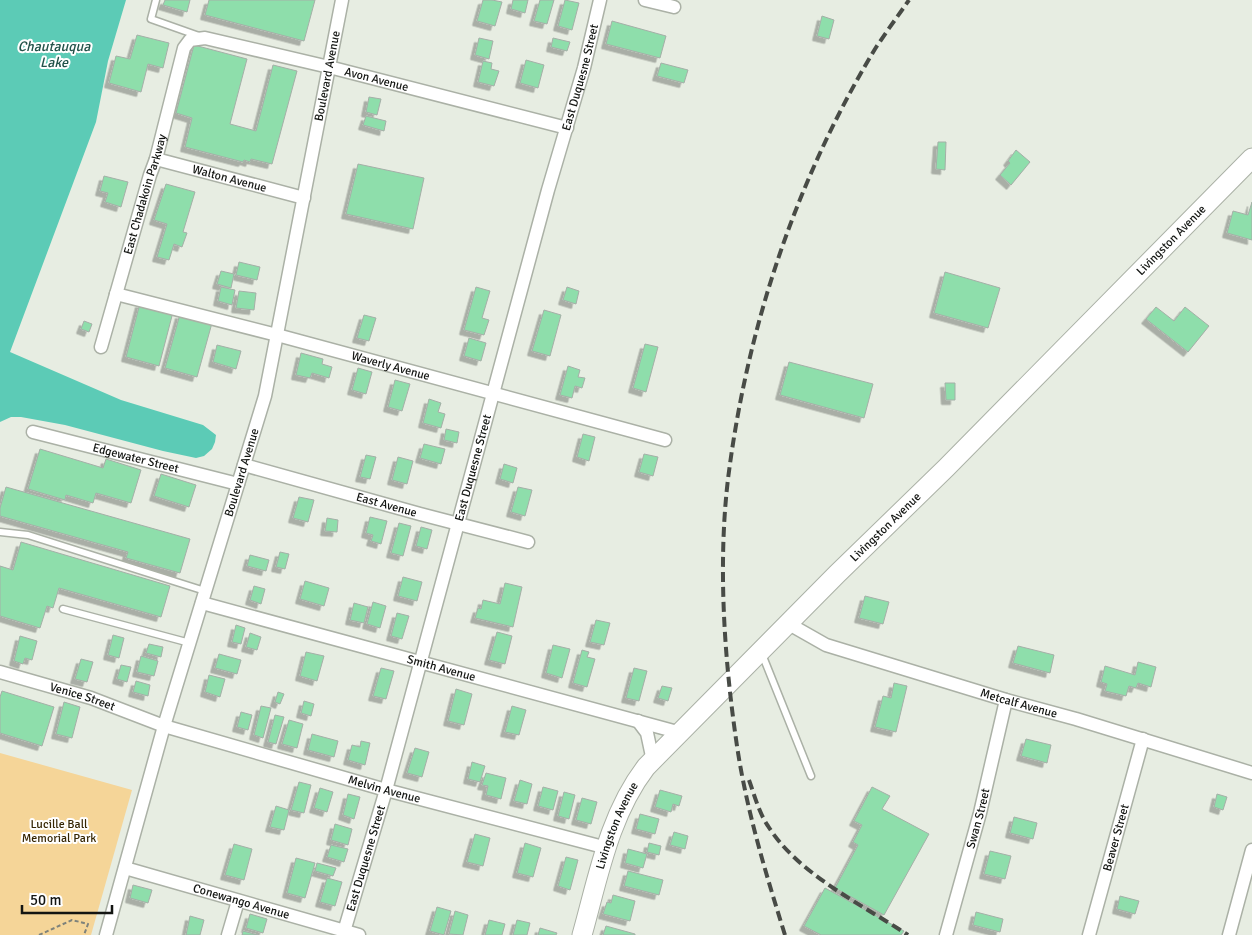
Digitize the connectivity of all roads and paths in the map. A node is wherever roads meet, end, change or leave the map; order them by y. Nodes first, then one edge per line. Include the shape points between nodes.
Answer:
1 (156, 0) edge
2 (342, 0) edge
3 (600, 0) edge
4 (645, 0) edge
5 (674, 7) dead end
6 (205, 38) junction
7 (188, 43) joint
8 (329, 67) junction
9 (567, 128) junction
10 (1252, 158) edge
11 (156, 160) junction
12 (304, 198) junction
13 (116, 294) junction
14 (277, 335) junction
15 (100, 347) dead end
16 (493, 392) junction
17 (33, 432) dead end
18 (665, 440) dead end
19 (244, 465) junction
20 (238, 484) junction
21 (458, 523) junction
22 (0, 532) edge
23 (528, 542) dead end
24 (203, 597) junction
25 (63, 609) dead end
26 (788, 624) junction
27 (190, 643) junction
28 (761, 652) junction
29 (420, 664) junction
30 (0, 672) edge
31 (1006, 700) junction
32 (638, 722) junction
33 (164, 726) junction
34 (681, 733) junction
35 (1143, 739) junction
36 (653, 761) junction
37 (1252, 773) edge
38 (811, 776) dead end
39 (386, 790) junction
40 (607, 848) junction
41 (1252, 850) edge
42 (125, 868) junction
43 (238, 901) junction
44 (344, 933) edge
45 (40, 935) edge
46 (84, 935) edge
47 (106, 935) edge
48 (228, 935) edge
49 (358, 935) edge
50 (582, 935) edge
51 (946, 935) edge
52 (1089, 935) edge
53 (1230, 935) edge

1 - 6 lane via 151,19
2 - 8 street, Boulevard Avenue
3 - 9 street, East Duquesne Street
4 - 5 street
6 - 7 street, Avon Avenue via 196,38
6 - 8 street, Avon Avenue
7 - 11 street, East Chadakoin Parkway via 184,48
8 - 9 street, Avon Avenue
8 - 12 street, Boulevard Avenue
9 - 16 street, East Duquesne Street
10 - 26 street, Livingston Avenue
11 - 12 street, Walton Avenue
11 - 13 street, East Chadakoin Parkway
12 - 14 street, Boulevard Avenue
13 - 14 street, Waverly Avenue
13 - 15 street, East Chadakoin Parkway
14 - 16 street, Waverly Avenue
14 - 19 street, Boulevard Avenue via 265,396
16 - 18 street, Waverly Avenue
16 - 21 street, East Duquesne Street
17 - 20 street, Edgewater Street
19 - 20 street, Boulevard Avenue
19 - 21 street, East Avenue
20 - 24 street, Boulevard Avenue
21 - 23 street, East Avenue
21 - 29 street, East Duquesne Street
22 - 24 lane via 28,535
24 - 27 street, Boulevard Avenue
24 - 29 street, Smith Avenue
25 - 27 lane
26 - 28 street, Livingston Avenue
26 - 31 street, Metcalf Avenue via 826,645
27 - 33 street, Boulevard Avenue
28 - 34 street, Livingston Avenue
28 - 38 lane
29 - 32 street, Smith Avenue
29 - 39 street, East Duquesne Street
30 - 33 street, Venice Street via 91,698
31 - 35 street, Metcalf Avenue
31 - 51 street, Swan Street via 980,813
32 - 34 street, Smith Avenue
32 - 36 street via 646,733
33 - 39 street, Melvin Avenue
33 - 42 street, Boulevard Avenue
34 - 36 street, Livingston Avenue
35 - 37 street, Metcalf Avenue
35 - 52 street, Beaver Street
36 - 40 street, Livingston Avenue via 633,785 613,826
39 - 40 street, Melvin Avenue
39 - 44 street, East Duquesne Street
40 - 50 street, Livingston Avenue
41 - 53 street
42 - 43 street, Conewango Avenue
42 - 47 street, Boulevard Avenue
43 - 44 street, Conewango Avenue
43 - 48 street
44 - 49 street, Conewango Avenue
45 - 46 path via 72,920 88,924

